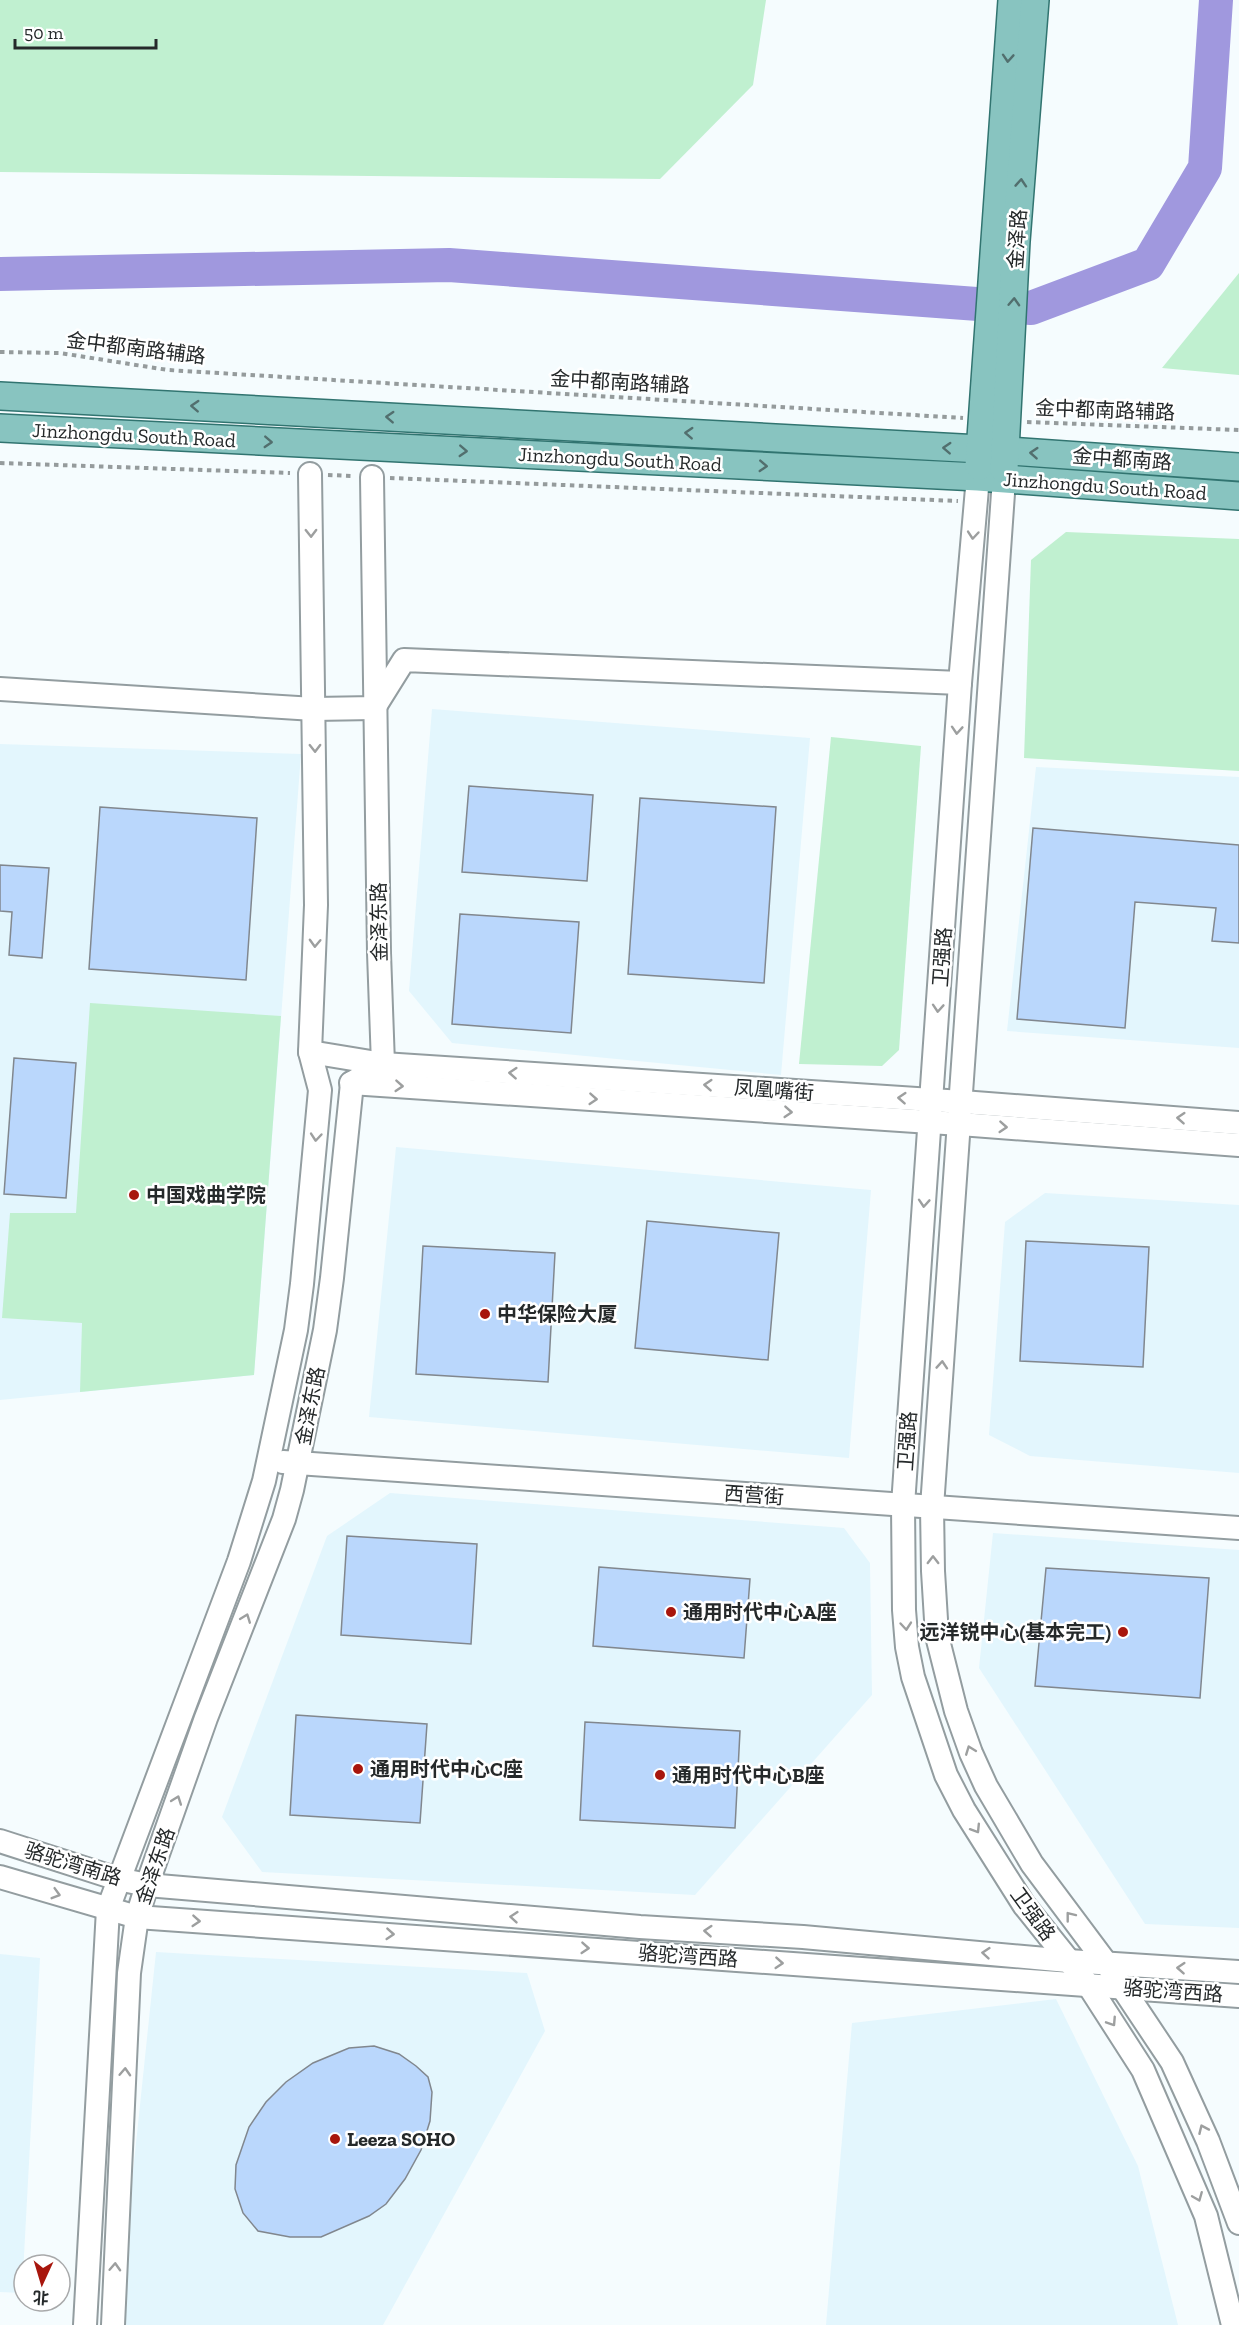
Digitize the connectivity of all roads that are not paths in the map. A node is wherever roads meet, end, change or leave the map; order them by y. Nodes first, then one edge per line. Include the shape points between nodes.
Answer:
1 (1012, 0) edge
2 (1035, 0) edge
3 (1005, 240) junction
4 (0, 396) edge
5 (0, 428) edge
6 (993, 450) junction
7 (1239, 467) edge
8 (310, 474) road end
9 (372, 477) road end
10 (986, 486) junction
11 (1239, 496) edge
12 (960, 682) junction
13 (0, 688) edge
14 (374, 708) junction
15 (314, 709) junction
16 (310, 1052) junction
17 (383, 1064) junction
18 (352, 1083) junction
19 (320, 1090) junction
20 (931, 1111) junction
21 (961, 1113) junction
22 (1239, 1123) edge
23 (1239, 1145) edge
24 (270, 1461) junction
25 (298, 1464) junction
26 (903, 1505) junction
27 (932, 1507) junction
28 (1239, 1528) edge
29 (0, 1841) edge
30 (0, 1877) edge
31 (118, 1878) junction
32 (147, 1885) junction
33 (108, 1909) junction
34 (137, 1917) junction
35 (1068, 1961) junction
36 (1106, 1963) junction
37 (1239, 1972) edge
38 (1089, 1986) junction
39 (1123, 1988) junction
40 (1239, 1996) edge
41 (1239, 2223) edge
42 (85, 2325) edge
43 (113, 2325) edge
44 (1233, 2325) edge

1 -> 3 main road, 金泽路
3 -> 2 main road, 金泽路
3 - 6 main road, 金泽路
6 -> 4 main road, Jinzhongdu South Road
5 -> 10 main road, Jinzhongdu South Road
7 -> 6 main road, 金中都南路
6 - 10 main road, 金泽路
8 -> 15 street, 金泽东路
9 - 14 street, 金泽东路
10 - 11 main road, Jinzhongdu South Road
10 -> 12 street, 卫强路
10 - 21 street, 卫强路
12 - 14 street via 404,660
12 -> 20 street, 卫强路
13 - 15 street
14 - 15 street
14 - 17 street, 金泽东路
15 -> 16 street, 金泽东路 via 316,905
16 - 17 street, 凤凰嘴街
16 - 19 street, 金泽东路
17 - 18 street
20 -> 17 street, 凤凰嘴街
18 - 19 street, 凤凰嘴街
18 -> 20 street, 凤凰嘴街
18 - 25 street, 金泽东路 via 325,1330
19 -> 24 street, 金泽东路 via 296,1330
20 - 21 street, 凤凰嘴街
20 -> 26 street, 卫强路
22 -> 21 street, 凤凰嘴街
21 -> 23 street, 凤凰嘴街
27 -> 21 street, 卫强路
24 - 25 street, 西营街
24 - 31 street, 金泽东路 via 238,1562
25 - 26 street, 西营街
32 -> 25 street, 金泽东路 via 206,1719 284,1520
26 - 27 street, 西营街
26 -> 35 street, 卫强路 via 908,1647 913,1677 946,1775 1024,1905
27 - 28 street, 西营街
36 -> 27 street, 卫强路 via 1032,1864 971,1753 937,1636
29 - 31 street, 骆驼湾南路
30 -> 33 street, 骆驼湾南路
31 - 32 street, 骆驼湾南路
31 - 33 street, 金泽东路
32 - 34 street, 金泽东路
35 -> 32 street, 骆驼湾西路
33 - 34 street, 骆驼湾南路
33 - 42 street, 金泽东路
34 -> 38 street, 骆驼湾西路
43 -> 34 street, 金泽东路 via 129,1973
35 - 36 street, 骆驼湾西路
35 - 38 street, 卫强路
37 -> 36 street, 骆驼湾西路
36 - 39 street, 卫强路
38 - 39 street, 骆驼湾西路
38 -> 44 street, 卫强路 via 1143,2070 1179,2150 1206,2216
39 - 40 street, 骆驼湾西路
41 -> 39 street, 卫强路 via 1172,2062

